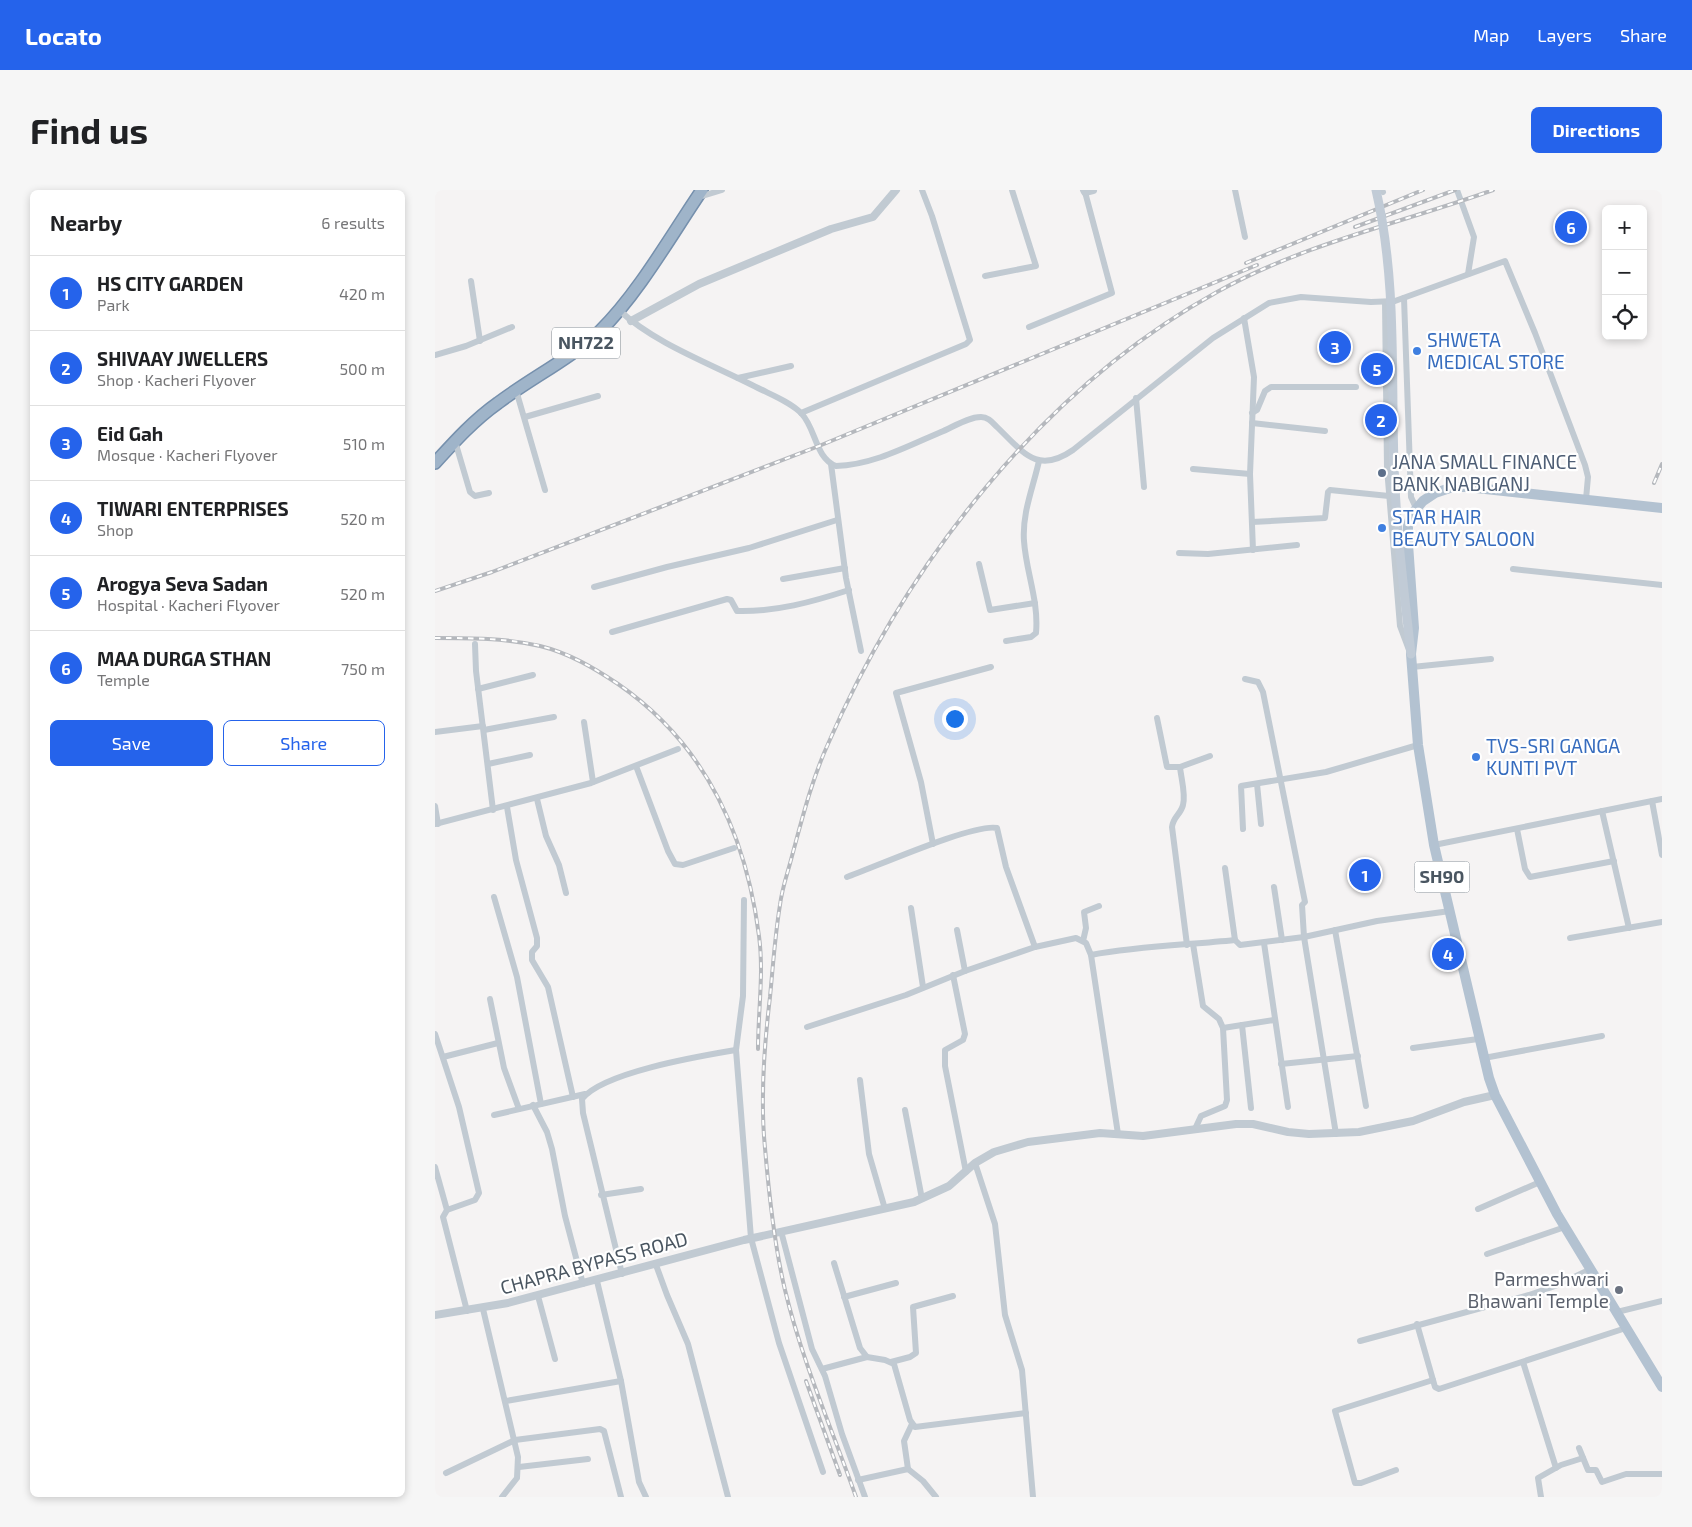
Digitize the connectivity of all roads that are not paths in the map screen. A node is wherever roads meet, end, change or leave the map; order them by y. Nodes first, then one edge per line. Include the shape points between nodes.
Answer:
1 (722, 190) edge
2 (896, 190) edge
3 (922, 190) edge
4 (1012, 190) edge
5 (1093, 190) edge
6 (1235, 190) edge
7 (1457, 190) edge
8 (1084, 191) edge
9 (1381, 191) edge
10 (700, 194) edge
11 (1245, 237) dead end
12 (1468, 274) junction
13 (985, 276) dead end
14 (471, 281) dead end
15 (1404, 298) junction
16 (1385, 302) junction
17 (619, 310) junction
18 (1244, 318) junction
19 (631, 321) junction
20 (512, 327) dead end
21 (1029, 327) dead end
22 (480, 341) junction
23 (435, 355) edge
24 (791, 366) dead end
25 (737, 378) junction
26 (1356, 387) dead end
27 (516, 390) junction
28 (598, 396) dead end
29 (1136, 398) junction
30 (801, 413) junction
31 (1252, 413) junction
32 (525, 417) junction
33 (1251, 423) junction
34 (1325, 431) dead end
35 (455, 441) junction
36 (1039, 461) junction
37 (435, 462) edge
38 (831, 464) junction
39 (1193, 469) dead end
40 (1250, 474) junction
41 (1144, 487) dead end
42 (545, 490) dead end
43 (489, 494) dead end
44 (1389, 496) junction
45 (1586, 499) junction
46 (1416, 508) junction
47 (1662, 508) edge
48 (837, 520) junction
49 (1252, 522) junction
50 (1297, 545) dead end
51 (1253, 550) junction
52 (1179, 553) dead end
53 (979, 564) dead end
54 (845, 568) junction
55 (1513, 569) dead end
56 (783, 579) dead end
57 (1662, 585) edge
58 (594, 586) dead end
59 (849, 590) junction
60 (1035, 604) junction
61 (612, 632) dead end
62 (1006, 641) dead end
63 (475, 644) dead end
64 (861, 651) dead end
65 (1411, 654) junction
66 (1491, 659) dead end
67 (1412, 666) junction
68 (991, 667) dead end
69 (533, 676) dead end
70 (1245, 679) dead end
71 (478, 689) junction
72 (554, 717) dead end
73 (1157, 718) dead end
74 (583, 722) dead end
75 (483, 728) junction
76 (435, 732) edge
77 (1418, 745) junction
78 (678, 749) dead end
79 (530, 755) dead end
80 (1210, 756) dead end
81 (488, 764) junction
82 (636, 766) junction
83 (1180, 767) junction
84 (1281, 781) junction
85 (593, 782) junction
86 (1257, 784) junction
87 (1662, 798) edge
88 (537, 799) junction
89 (1652, 801) junction
90 (435, 806) edge
91 (507, 807) junction
92 (493, 810) junction
93 (1603, 811) junction
94 (437, 824) edge
95 (1261, 824) dead end
96 (1243, 829) dead end
97 (1517, 829) junction
98 (933, 844) junction
99 (1434, 845) junction
100 (734, 848) dead end
101 (1662, 853) edge
102 (1614, 861) junction
103 (1225, 868) dead end
104 (847, 877) dead end
105 (1274, 887) dead end
106 (566, 893) dead end
107 (494, 897) dead end
108 (744, 900) dead end
109 (1099, 906) dead end
110 (911, 908) dead end
111 (1450, 911) junction
112 (1662, 922) edge
113 (1629, 928) junction
114 (957, 930) dead end
115 (1335, 930) junction
116 (1304, 937) junction
117 (1570, 938) dead end
118 (1235, 940) junction
119 (1282, 940) junction
120 (1083, 941) junction
121 (1264, 943) junction
122 (1190, 945) junction
123 (1035, 947) junction
124 (1091, 955) junction
125 (965, 970) junction
126 (953, 975) junction
127 (923, 987) junction
128 (489, 999) dead end
129 (1274, 1020) junction
130 (1242, 1025) junction
131 (807, 1027) dead end
132 (1223, 1028) junction
133 (435, 1034) edge
134 (1602, 1036) dead end
135 (1479, 1040) junction
136 (498, 1043) junction
137 (1413, 1048) dead end
138 (736, 1050) junction
139 (1357, 1056) junction
140 (443, 1057) junction
141 (1484, 1058) junction
142 (1324, 1061) junction
143 (1281, 1064) junction
144 (860, 1080) dead end
145 (585, 1094) junction
146 (1495, 1096) junction
147 (573, 1097) junction
148 (541, 1104) junction
149 (533, 1105) junction
150 (1367, 1106) dead end
151 (1288, 1107) dead end
152 (1251, 1108) dead end
153 (519, 1109) junction
154 (905, 1110) dead end
155 (494, 1115) dead end
156 (1195, 1129) junction
157 (1118, 1134) junction
158 (1336, 1134) junction
159 (975, 1163) junction
160 (435, 1167) edge
161 (966, 1172) junction
162 (1539, 1182) junction
163 (641, 1190) dead end
164 (601, 1195) junction
165 (923, 1199) junction
166 (885, 1209) junction
167 (1478, 1209) dead end
168 (447, 1210) junction
169 (1565, 1227) junction
170 (781, 1231) junction
171 (755, 1237) junction
172 (1487, 1254) dead end
173 (834, 1263) dead end
174 (657, 1265) junction
175 (1591, 1269) junction
176 (622, 1274) junction
177 (597, 1281) junction
178 (896, 1283) dead end
179 (583, 1284) junction
180 (538, 1296) junction
181 (953, 1296) dead end
182 (844, 1297) junction
183 (1662, 1301) edge
184 (483, 1308) junction
185 (467, 1311) junction
186 (1617, 1312) junction
187 (435, 1315) edge
188 (1417, 1324) junction
189 (1626, 1328) junction
190 (1360, 1341) dead end
191 (867, 1357) junction
192 (555, 1359) dead end
193 (891, 1362) junction
194 (1523, 1362) junction
195 (822, 1369) junction
196 (1433, 1380) junction
197 (621, 1381) junction
198 (1662, 1387) edge
199 (506, 1401) junction
200 (1026, 1412) junction
201 (912, 1424) junction
202 (515, 1440) junction
203 (1579, 1448) dead end
204 (1583, 1458) junction
205 (587, 1459) dead end
206 (519, 1467) junction
207 (1556, 1468) junction
208 (908, 1469) junction
209 (1396, 1470) dead end
210 (823, 1472) dead end
211 (446, 1473) dead end
212 (1662, 1474) edge
213 (858, 1480) junction
214 (510, 1494) edge
215 (502, 1497) edge
216 (621, 1497) edge
217 (646, 1497) edge
218 (729, 1497) edge
219 (865, 1497) edge
220 (936, 1497) edge
221 (1033, 1497) edge
222 (1541, 1497) edge

1 - 10 street
2 - 19 street via 873,217 831,229 699,284
3 - 30 street via 970,340
4 - 13 street via 1036,266
5 - 8 street
6 - 11 street
7 - 12 street via 1474,237
8 - 21 street via 1112,293
9 - 65 main road, bridge via 1391,300 1394,468
10 - 17 highway, NH722
12 - 15 street
12 - 45 street via 1505,261 1585,465
14 - 22 street
15 - 16 street
15 - 46 street via 1411,497
16 - 18 street via 1289,298 1269,303
16 - 44 street
17 - 19 street
17 - 27 highway, NH722 via 585,344
18 - 29 street
18 - 31 street via 1254,377
19 - 25 street
20 - 22 street
22 - 23 street
24 - 25 street
25 - 30 street
26 - 31 street via 1271,387
27 - 32 street
27 - 35 highway, NH722
28 - 32 street
29 - 36 street via 1063,457 1053,462
29 - 41 street
30 - 38 street
31 - 33 street
32 - 42 street
33 - 34 street
33 - 40 street
35 - 37 highway, NH722
35 - 43 street via 470,492 475,496
36 - 38 street via 1019,448 991,421 981,417 870,459 845,466
36 - 60 street via 1024,523 1024,542
38 - 48 street
39 - 40 street
40 - 49 street
44 - 49 street via 1330,490 1327,492 1325,518
44 - 65 street via 1399,626
45 - 46 main road via 1460,487 1435,493
45 - 47 main road
46 - 65 main road, SH90 via 1408,526 1414,628
48 - 54 street
48 - 58 street via 749,548
49 - 51 street
50 - 51 street
51 - 52 street
53 - 60 street via 990,610
54 - 56 street
54 - 59 street
55 - 57 street
59 - 61 street via 775,609 737,611 727,599
59 - 64 street
60 - 62 street via 1035,635
63 - 71 street
65 - 67 main road, SH90
66 - 67 street
67 - 77 main road, SH90
68 - 98 street via 895,693 921,782
69 - 71 street
70 - 84 street via 1258,682 1263,692
71 - 75 street
72 - 75 street
73 - 83 street via 1166,765
74 - 85 street
75 - 76 street
75 - 81 street
77 - 84 street via 1353,766
77 - 99 main road, SH90
78 - 82 street
79 - 81 street
80 - 83 street
81 - 92 street
82 - 85 street
82 - 100 street via 675,864 683,865
83 - 122 street via 1183,801 1172,827
84 - 86 street
84 - 116 street via 1305,902 1302,905
85 - 88 street
86 - 95 street
86 - 96 street via 1241,786
87 - 89 street
88 - 91 street
88 - 106 street
89 - 93 street
89 - 101 street
90 - 94 street
91 - 92 street
91 - 147 street via 516,860 537,942 532,960 548,987
92 - 94 street
93 - 97 street
93 - 102 street
97 - 99 street
97 - 102 street via 1525,869 1530,876
98 - 104 street
98 - 123 street via 997,828 1006,867
99 - 111 main road, SH90
102 - 113 street
103 - 118 street
105 - 119 street
107 - 148 street via 517,977
108 - 138 street via 743,996
109 - 120 street via 1084,912 1086,928
110 - 127 street
111 - 115 street via 1391,918
111 - 135 main road, SH90
112 - 113 street
113 - 117 street
114 - 125 street
115 - 116 street
115 - 139 street
116 - 119 street
116 - 142 street
118 - 121 street via 1240,945
118 - 122 street
119 - 121 street
120 - 123 street via 1071,939
120 - 124 street
121 - 129 street
122 - 124 street via 1142,946
122 - 132 street via 1203,1006 1219,1019
123 - 125 street
124 - 157 street
125 - 126 street
126 - 127 street
126 - 161 street via 965,1037 945,1050 945,1066
127 - 131 street
128 - 136 street
129 - 130 street
129 - 143 street
130 - 132 street
130 - 152 street
132 - 156 street via 1227,1103 1201,1116
133 - 140 street
134 - 141 street
135 - 137 street
135 - 141 main road, SH90
136 - 140 street
136 - 153 street via 511,1093
138 - 145 street via 633,1071
138 - 171 street
139 - 142 street
139 - 150 street
140 - 168 street via 461,1114 479,1192 475,1200
141 - 146 main road, SH90
142 - 143 street
142 - 158 street
143 - 151 street
144 - 166 street via 867,1146
145 - 147 street
145 - 164 street via 583,1113
146 - 158 street, CHAPRA BYPASS ROAD via 1464,1102 1389,1127
146 - 162 main road, SH90
147 - 148 street
148 - 149 street
149 - 153 street
149 - 179 street via 547,1132 554,1156 563,1210
153 - 155 street
154 - 165 street
156 - 157 street, CHAPRA BYPASS ROAD via 1143,1136
156 - 158 street, CHAPRA BYPASS ROAD via 1253,1124 1288,1132
157 - 159 street, CHAPRA BYPASS ROAD via 1100,1133 1028,1142 994,1152
159 - 161 street, CHAPRA BYPASS ROAD
159 - 200 street via 998,1238 1005,1315 1020,1362
160 - 168 street
161 - 165 street, CHAPRA BYPASS ROAD via 949,1186
162 - 167 street
162 - 169 main road, SH90
163 - 164 street
164 - 176 street
165 - 166 street, CHAPRA BYPASS ROAD
166 - 170 street, CHAPRA BYPASS ROAD
168 - 185 street via 443,1214 444,1223
169 - 172 street
169 - 175 main road, SH90
170 - 171 street, CHAPRA BYPASS ROAD
170 - 195 street via 815,1358
171 - 174 street, CHAPRA BYPASS ROAD
171 - 210 street via 779,1343
173 - 182 street
174 - 176 street, CHAPRA BYPASS ROAD
174 - 218 street via 688,1344
175 - 186 main road, SH90
175 - 188 street via 1529,1295
176 - 177 street, CHAPRA BYPASS ROAD
177 - 179 street, CHAPRA BYPASS ROAD
177 - 197 street
178 - 182 street
179 - 180 street, CHAPRA BYPASS ROAD
180 - 184 street, CHAPRA BYPASS ROAD
180 - 192 street
181 - 193 street via 913,1307 916,1353
182 - 191 street via 860,1348
183 - 186 street
184 - 185 street, CHAPRA BYPASS ROAD
184 - 199 street
185 - 187 street, CHAPRA BYPASS ROAD
186 - 189 main road, SH90
188 - 190 street
188 - 196 street
189 - 194 street
189 - 198 main road, SH90
191 - 193 street
191 - 195 street
193 - 201 street
194 - 196 street via 1439,1389
194 - 207 street
195 - 213 street
196 - 209 street via 1335,1411 1355,1483
197 - 199 street
197 - 217 street via 639,1482
199 - 202 street
200 - 201 street via 919,1428
200 - 221 street
201 - 208 street via 904,1441
202 - 206 street
202 - 211 street
202 - 216 street via 603,1429
203 - 204 street
204 - 207 street
204 - 212 street via 1588,1470 1596,1470 1603,1482 1626,1474
205 - 206 street
206 - 214 street
207 - 222 street via 1537,1479
208 - 213 street
208 - 220 street
213 - 219 street
214 - 215 street

